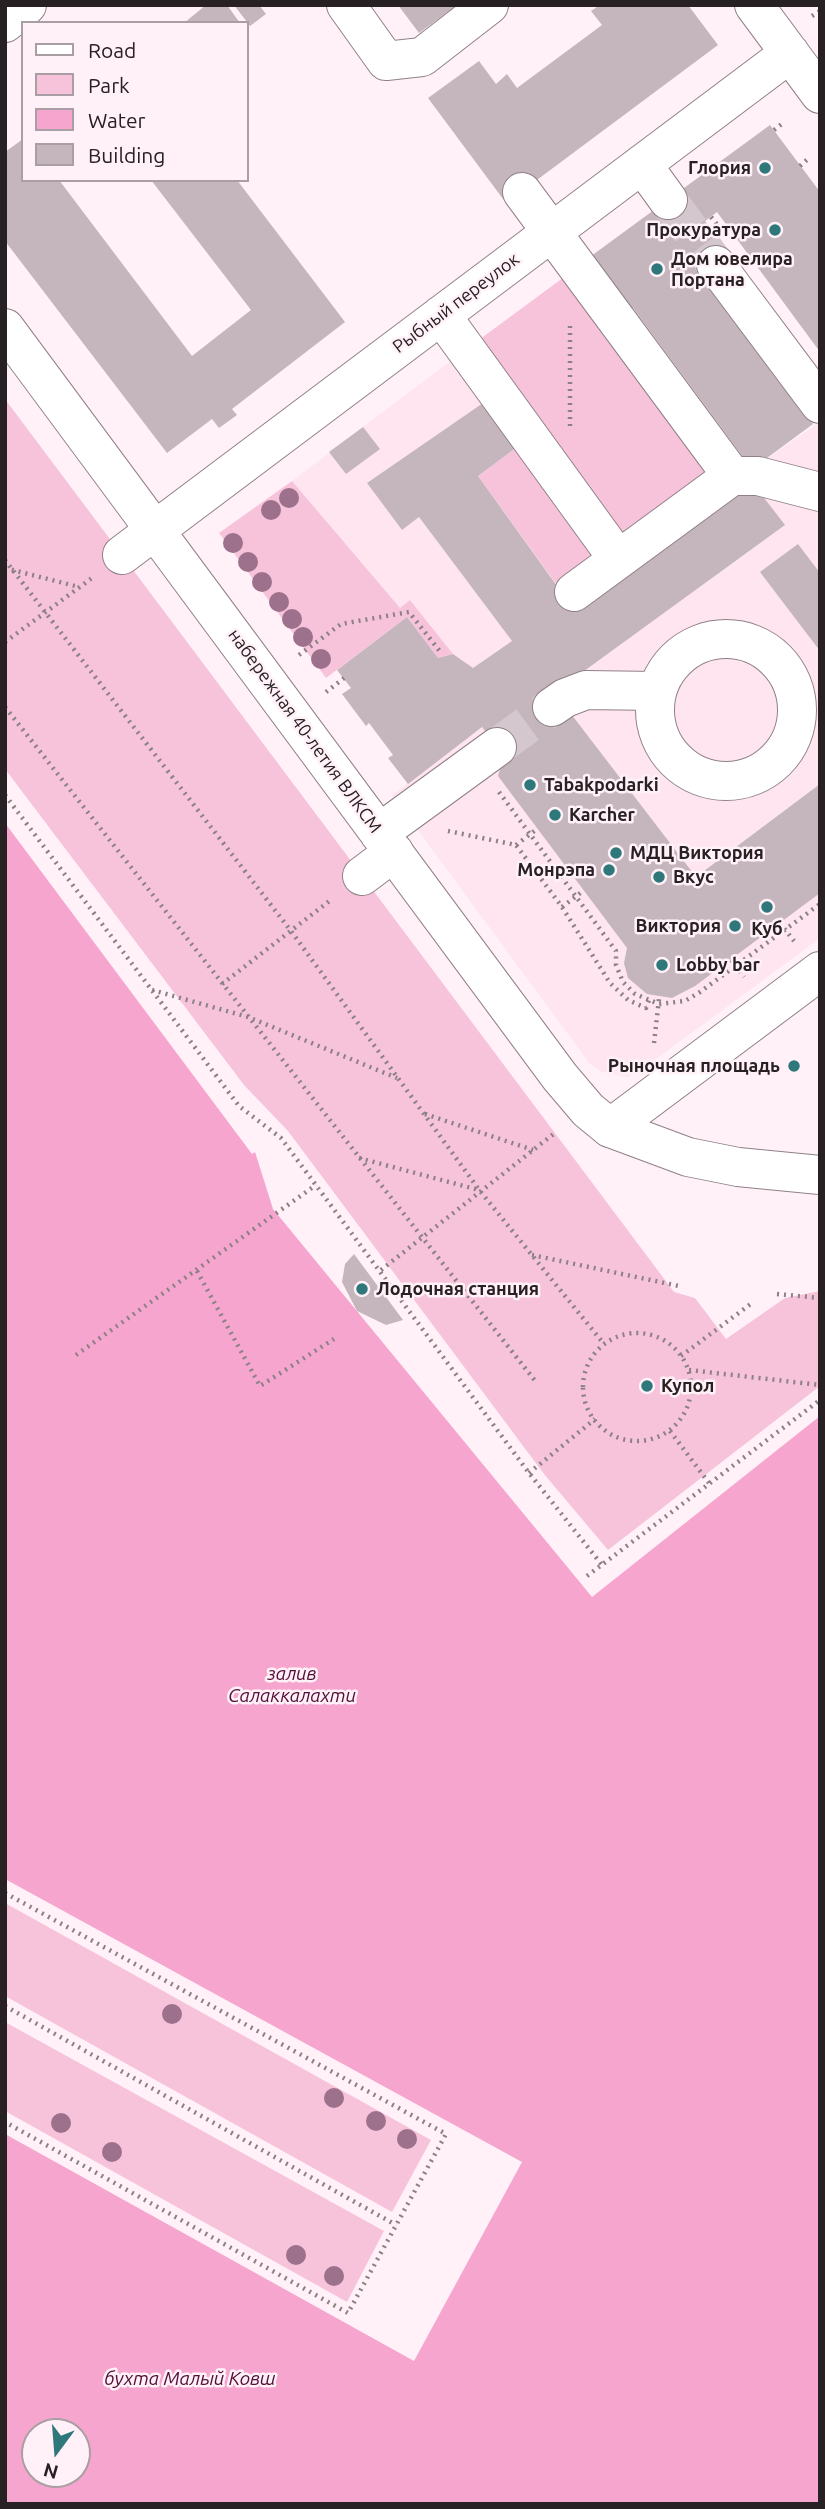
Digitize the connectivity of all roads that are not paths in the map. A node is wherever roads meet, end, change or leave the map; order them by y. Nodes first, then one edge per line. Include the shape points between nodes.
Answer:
1 (27, 5) edge
2 (345, 5) edge
3 (488, 5) edge
4 (754, 5) edge
5 (5, 23) edge
6 (790, 53) junction
7 (820, 94) edge
8 (642, 164) junction
9 (522, 192) dead end
10 (668, 200) tunnel mouth
11 (551, 232) junction
12 (716, 265) tunnel mouth
13 (441, 315) junction
14 (5, 328) edge
15 (820, 404) edge
16 (732, 476) junction
17 (820, 492) edge
18 (155, 528) junction
19 (122, 555) dead end
20 (618, 559) junction
21 (574, 592) dead end
22 (656, 691) junction
23 (809, 706) edge
24 (552, 707) tunnel mouth
25 (497, 747) tunnel mouth
26 (387, 843) junction
27 (362, 876) road end
28 (820, 971) edge
29 (610, 1128) junction
30 (820, 1175) edge

1 - 5 street
2 - 3 street via 386,61 422,57
4 - 6 street
6 - 7 street
6 - 8 street, Рыбный переулок
8 - 10 street
8 - 11 street, Рыбный переулок
9 - 11 street
11 - 13 street, Рыбный переулок
11 - 16 street
12 - 15 street
13 - 18 street, Рыбный переулок
13 - 20 street
14 - 18 street, набережная 40-летия ВЛКСМ
16 - 17 street via 758,476
16 - 20 street
18 - 19 street, Рыбный переулок
18 - 26 street, набережная 40-летия ВЛКСМ
20 - 21 street
22 - 23 street via 674,659 698,643 735,638 770,652
22 - 23 street via 656,726 674,761 696,775 727,782 761,774 784,754
22 - 24 street via 586,690
25 - 26 street
26 - 27 street
26 - 29 street, набережная 40-летия ВЛКСМ via 560,1077
28 - 29 street
29 - 30 street via 688,1157

